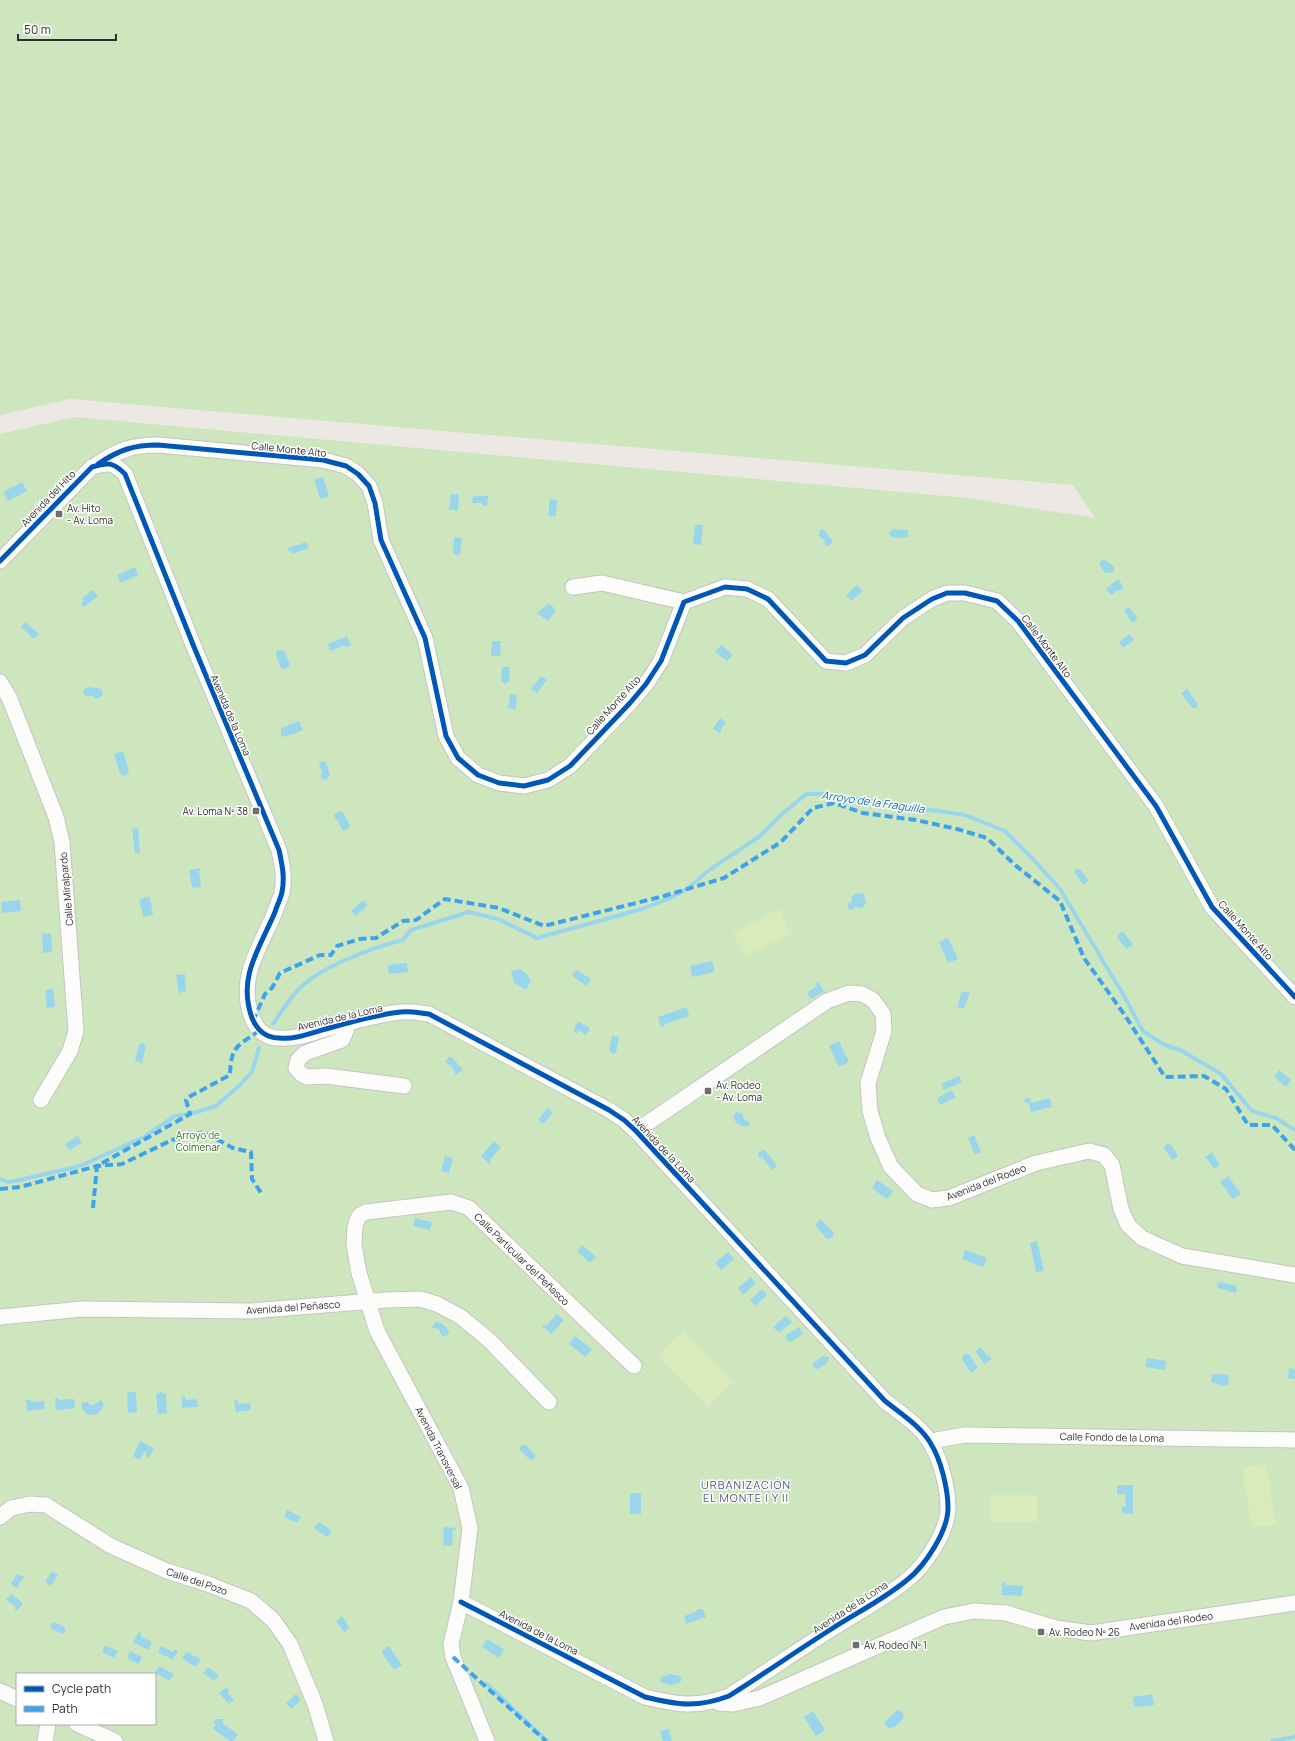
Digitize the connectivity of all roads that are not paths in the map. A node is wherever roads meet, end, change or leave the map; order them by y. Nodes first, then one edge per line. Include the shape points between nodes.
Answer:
1 (126, 449) junction
2 (92, 467) junction
3 (121, 470) junction
4 (0, 561) edge
5 (573, 587) dead end
6 (684, 602) junction
7 (0, 682) edge
8 (1295, 996) edge
9 (347, 1023) junction
10 (404, 1086) dead end
11 (41, 1100) dead end
12 (636, 1131) junction
13 (1295, 1276) edge
14 (368, 1301) junction
15 (0, 1316) edge
16 (634, 1366) dead end
17 (548, 1402) dead end
18 (1295, 1440) edge
19 (931, 1443) junction
20 (0, 1517) edge
21 (461, 1602) junction
22 (1295, 1603) edge
23 (753, 1681) junction
24 (0, 1691) edge
25 (777, 1691) junction
26 (16, 1698) edge
27 (712, 1702) junction
28 (48, 1725) edge
29 (79, 1725) edge
30 (45, 1741) edge
31 (115, 1741) edge
32 (326, 1741) edge
33 (487, 1741) edge

1 - 2 street, Calle Monte Alto
1 - 3 street
1 - 6 street, Calle Monte Alto via 158,445 323,460 346,466 358,474 369,486 375,503 381,540 425,638 446,736 458,758 478,775 499,783 524,786 548,780 570,766 646,684 661,661
2 - 3 street via 104,463
2 - 4 street, Avenida del Hito
3 - 9 street, Avenida de la Loma via 282,862 282,893 255,953 247,979 246,995 253,1021 266,1036 281,1039
5 - 6 street via 602,583
6 - 8 street, Calle Monte Alto via 725,587 746,589 768,599 826,660 846,663 865,655 903,618 947,592 966,592 997,601 1018,621 1156,806 1212,907
7 - 11 street, Calle Miralpardo via 9,697 56,817 62,842 76,1031 70,1051
9 - 10 street, Avenida de la Loma via 342,1040 305,1053 298,1060 296,1068 301,1074 307,1077 326,1076
9 - 12 street, Avenida de la Loma via 402,1012 429,1014 609,1110
12 - 13 street, Avenida del Rodeo via 827,1001 849,993 862,994 874,1000 884,1020 884,1031 868,1083 870,1111 878,1138 892,1167 918,1194 932,1200 949,1198 1036,1163 1089,1151 1104,1154 1112,1165 1121,1209 1128,1225 1142,1238 1182,1256
12 - 19 street, Avenida de la Loma via 885,1401
14 - 15 street, Avenida del Peñasco via 252,1311 82,1309
14 - 16 street, Calle Particular del Peñasco via 354,1245 355,1227 360,1216 366,1212 451,1202 469,1208
14 - 17 street, Avenida del Peñasco via 420,1299 461,1317 489,1340
14 - 21 street, Avenida Transversal via 377,1331 461,1488 470,1528
18 - 19 street, Calle Fondo de la Loma via 964,1434
19 - 23 street, Avenida de la Loma via 943,1475 948,1509 941,1536 927,1558 908,1579 875,1604
20 - 32 street, Calle del Pozo via 11,1508 30,1504 46,1506 110,1546 167,1571 251,1601 273,1620 290,1644 315,1704
21 - 27 street, Avenida de la Loma via 645,1697 675,1704
21 - 33 street, Avenida Transversal via 451,1644 453,1657
22 - 25 street, Avenida del Rodeo via 1091,1633 1056,1628 1006,1613 974,1611 944,1617
23 - 25 street via 766,1692
23 - 27 street, Avenida de la Loma via 729,1696
24 - 26 street
25 - 27 street, Avenida del Rodeo via 733,1704
28 - 30 street
29 - 31 street

